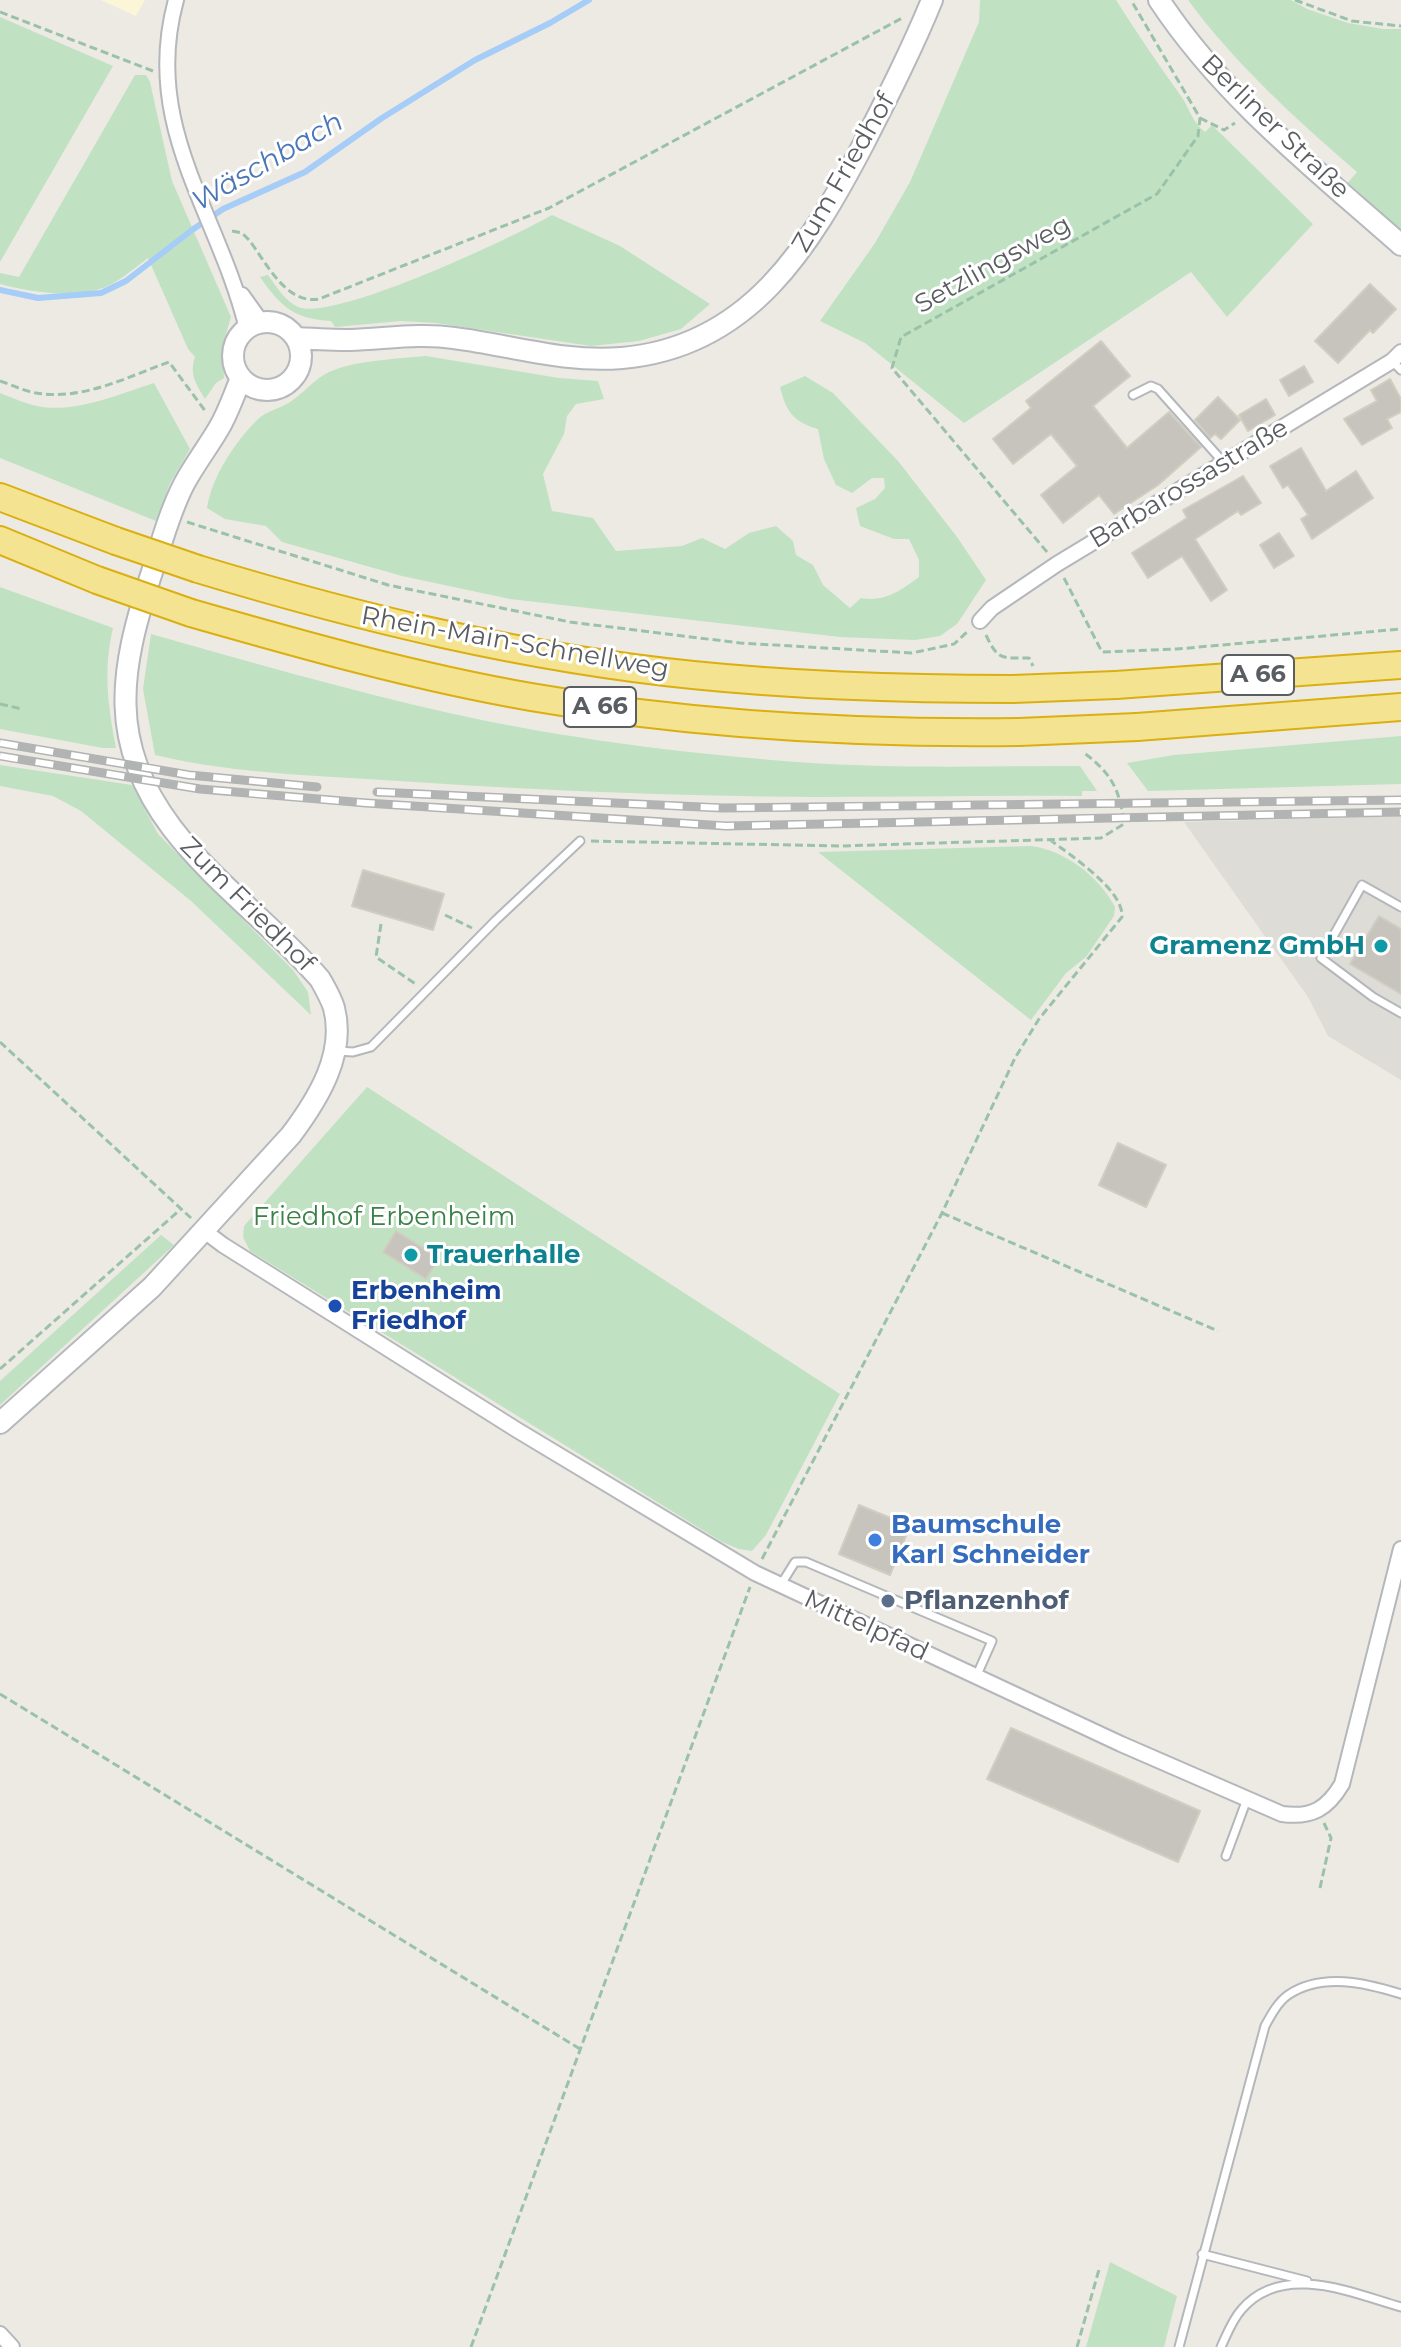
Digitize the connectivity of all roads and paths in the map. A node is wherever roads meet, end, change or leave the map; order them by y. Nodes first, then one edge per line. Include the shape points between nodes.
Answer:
1 (176, 0) edge
2 (932, 0) edge
3 (1131, 0) edge
4 (1159, 0) edge
5 (1295, 0) edge
6 (0, 12) edge
7 (907, 15) dead end
8 (1401, 26) edge
9 (166, 72) junction
10 (1200, 118) junction
11 (1237, 122) dead end
12 (227, 232) dead end
13 (1401, 245) edge
14 (255, 326) junction
15 (296, 338) junction
16 (351, 340) junction
17 (300, 361) junction
18 (1398, 361) edge
19 (0, 381) edge
20 (250, 384) junction
21 (1133, 395) dead end
22 (221, 426) junction
23 (1224, 463) junction
24 (0, 497) edge
25 (184, 521) dead end
26 (0, 540) edge
27 (0, 554) edge
28 (1057, 564) junction
29 (97, 580) junction
30 (980, 621) junction
31 (1401, 629) edge
32 (1029, 658) dead end
33 (1401, 665) edge
34 (0, 704) edge
35 (1401, 707) edge
36 (22, 709) dead end
37 (1081, 751) dead end
38 (1049, 839) junction
39 (580, 841) joint
40 (1401, 907) edge
41 (445, 915) dead end
42 (381, 924) dead end
43 (483, 934) junction
44 (427, 992) junction
45 (1401, 1013) edge
46 (0, 1042) edge
47 (335, 1051) junction
48 (942, 1213) junction
49 (203, 1230) junction
50 (1218, 1331) dead end
51 (0, 1369) edge
52 (0, 1423) edge
53 (1401, 1549) edge
54 (755, 1573) junction
55 (780, 1586) junction
56 (976, 1677) junction
57 (0, 1694) edge
58 (1247, 1799) junction
59 (1318, 1809) junction
60 (1226, 1856) dead end
61 (1320, 1888) dead end
62 (1401, 1994) edge
63 (580, 2049) junction
64 (1202, 2254) junction
65 (1100, 2266) dead end
66 (1328, 2287) junction
67 (1401, 2307) edge
68 (0, 2334) edge
69 (12, 2347) edge
70 (471, 2347) edge
71 (1077, 2347) edge
72 (1179, 2347) edge
73 (1221, 2347) edge

1 - 9 street
2 - 16 street, Zum Friedhof via 818,225 791,265 756,301 718,328 670,349 599,360 441,337
3 - 10 path
4 - 13 street, Berliner Straße via 1198,54 1250,110
5 - 8 path via 1352,21
6 - 9 path via 146,70
7 - 12 path via 549,208 319,299 294,295 249,240 236,231
9 - 14 street via 177,134 203,211
10 - 11 path via 1224,130
10 - 28 path, Setzlingsweg via 1198,136 1157,194 901,337 892,368
14 - 15 street, Zum Friedhof via 281,326
14 - 20 street via 234,348 234,364
15 - 16 street, Zum Friedhof
15 - 17 street
16 - 17 street, Zum Friedhof
17 - 20 street, Zum Friedhof via 295,376 274,390
18 - 23 street, Barbarossastraße
19 - 22 path via 34,393 61,395 85,392 169,362
20 - 22 street, Zum Friedhof
21 - 23 lane via 1151,386 1158,389
22 - 47 street, Zum Friedhof via 178,497 139,609 125,675 128,729 146,785 175,831 320,979 333,1005
23 - 28 street, Barbarossastraße
24 - 33 highway, Rhein-Main-Schnellweg / A 66, bridge via 198,569 367,618 532,652 692,675 838,686 1013,689
25 - 30 path via 388,585 570,622 740,643 912,653 954,644
26 - 29 highway, A 66
27 - 29 highway
28 - 30 street, Barbarossastraße
28 - 31 path via 1102,652
29 - 35 highway, Rhein-Main-Schnellweg / A 66, bridge via 363,662 532,697 690,719 839,731 1019,732
30 - 32 path via 994,653
34 - 36 path
37 - 38 path via 1103,767 1121,798 1124,824 1101,838
38 - 39 path via 840,846
38 - 48 path via 1116,897 1122,917 1064,986 1015,1058
39 - 43 lane
40 - 45 lane via 1362,885 1321,958
41 - 43 path
42 - 44 path via 376,957
43 - 44 lane
44 - 47 lane via 371,1047
46 - 51 path via 181,1209
47 - 49 street, Zum Friedhof via 320,1090 291,1135
48 - 50 path
48 - 54 path
49 - 52 street, Zum Friedhof via 152,1287
49 - 54 street, Mittelpfad via 517,1430
53 - 59 street via 1342,1784
54 - 55 street, Mittelpfad
54 - 63 path
55 - 56 street, Mittelpfad
55 - 56 lane via 795,1562 806,1562 992,1641
56 - 58 street, Mittelpfad
57 - 63 path
58 - 59 street, Mittelpfad via 1282,1814 1297,1816
58 - 60 lane
59 - 61 path via 1331,1838
62 - 64 lane via 1339,1981 1311,1985 1288,1995 1276,2008 1265,2026
63 - 70 path
64 - 66 lane
64 - 72 lane
65 - 71 path
66 - 67 lane
66 - 73 lane via 1280,2285 1255,2297 1242,2309
68 - 69 street

